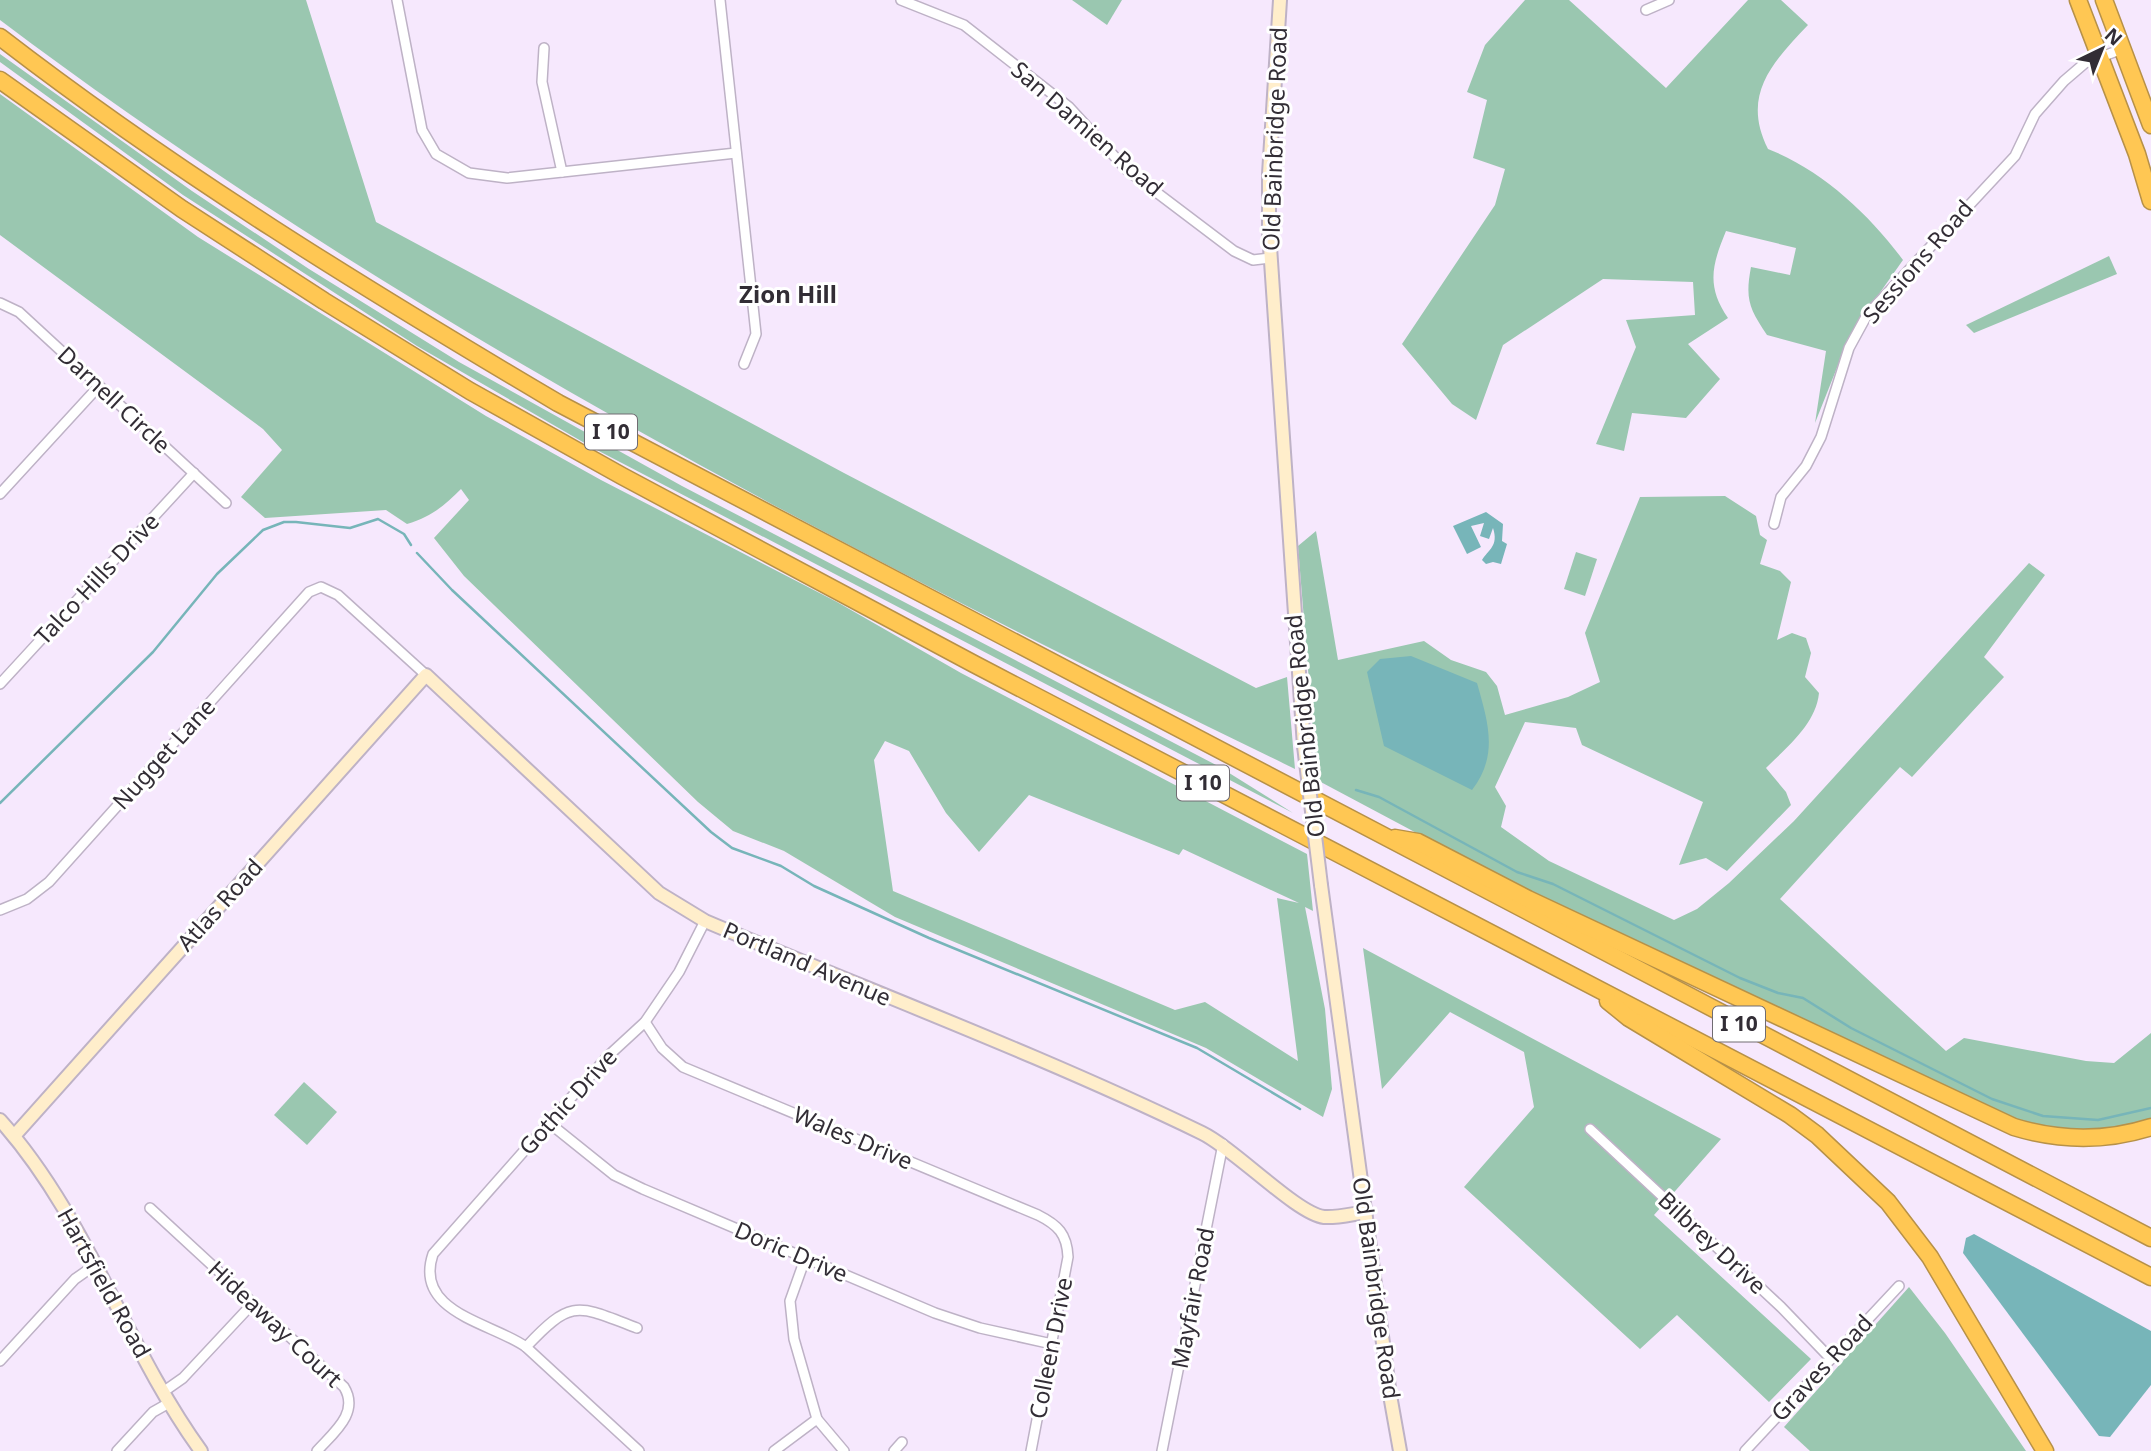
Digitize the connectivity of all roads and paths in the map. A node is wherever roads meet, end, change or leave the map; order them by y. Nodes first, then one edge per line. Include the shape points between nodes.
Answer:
1 (397, 0) edge
2 (720, 0) edge
3 (901, 0) edge
4 (1280, 0) edge
5 (1669, 0) edge
6 (2078, 0) edge
7 (2104, 0) edge
8 (1646, 10) dead end
9 (0, 37) edge
10 (544, 48) dead end
11 (2125, 48) junction
12 (2101, 58) junction
13 (0, 80) edge
14 (2151, 125) edge
15 (736, 153) junction
16 (562, 172) junction
17 (2151, 201) edge
18 (1270, 258) junction
19 (0, 303) edge
20 (744, 364) dead end
21 (99, 386) junction
22 (194, 473) junction
23 (0, 494) edge
24 (226, 503) dead end
25 (1774, 524) dead end
26 (321, 587) joint
27 (426, 675) junction
28 (0, 684) edge
29 (1388, 836) junction
30 (0, 910) edge
31 (705, 921) junction
32 (1585, 981) junction
33 (645, 1022) junction
34 (0, 1120) edge
35 (548, 1122) junction
36 (2151, 1127) edge
37 (1590, 1129) dead end
38 (14, 1136) junction
39 (1223, 1144) junction
40 (150, 1208) dead end
41 (1366, 1212) junction
42 (2151, 1238) edge
43 (1067, 1244) joint
44 (805, 1259) junction
45 (95, 1265) junction
46 (2151, 1277) edge
47 (1899, 1286) dead end
48 (253, 1303) junction
49 (637, 1328) dead end
50 (1052, 1344) junction
51 (526, 1347) junction
52 (1831, 1359) junction
53 (0, 1361) edge
54 (166, 1397) junction
55 (817, 1419) junction
56 (902, 1442) dead end
57 (1401, 1449) edge
58 (117, 1451) edge
59 (201, 1451) edge
60 (317, 1451) edge
61 (639, 1451) edge
62 (774, 1451) edge
63 (844, 1451) edge
64 (894, 1451) edge
65 (1031, 1451) edge
66 (1162, 1451) edge
67 (1745, 1451) edge
68 (2045, 1451) edge

1 - 16 street via 422,130 436,154 469,173 508,178
2 - 15 street
3 - 18 street, San Damien Road via 964,25 1069,107 1127,170 1234,251 1253,260
4 - 18 street, Old Bainbridge Road via 1269,174
5 - 8 street
6 - 12 highway
7 - 11 highway
9 - 29 highway, I 10 via 253,215 558,403
10 - 16 street via 542,82
11 - 12 street, Sessions Road
11 - 14 highway
12 - 17 highway
12 - 25 street, Sessions Road via 2076,69 2043,103 2015,156 1867,315 1849,348 1821,437 1806,466 1781,497
13 - 32 highway, I 10 via 182,209 470,391 861,605
15 - 16 street
15 - 20 street via 756,334
18 - 41 street, Old Bainbridge Road, bridge via 1304,746
19 - 21 street, Darnell Circle via 19,312
21 - 22 street, Darnell Circle
21 - 23 street
22 - 24 street, Darnell Circle
22 - 28 street, Talco Hills Drive
26 - 27 street, Portland Avenue via 338,595
26 - 30 street, Nugget Lane via 302,599 49,882 27,899
27 - 31 street, Portland Avenue via 659,893
27 - 38 street, Atlas Road
29 - 36 highway via 1418,842 2014,1128 2092,1139
29 - 42 highway, I 10 via 1424,859
31 - 33 street, Gothic Drive via 679,972
31 - 39 street, Portland Avenue via 1128,1098
32 - 46 highway, I 10
32 - 68 highway via 1629,1018 1790,1115 1878,1192 1930,1257
33 - 35 street, Gothic Drive
33 - 43 street, Wales Drive via 662,1048 683,1067 1038,1215 1059,1229
34 - 38 street, Hartsfield Road
35 - 44 street, Doric Drive via 614,1175
35 - 51 street, Gothic Drive via 433,1254 429,1279 438,1294 468,1320
37 - 52 street, Bilbrey Drive
38 - 45 street, Hartsfield Road via 55,1194
39 - 41 street, Portland Avenue via 1312,1213 1332,1217
39 - 66 street, Mayfair Road
40 - 48 street, Hideaway Court
41 - 57 street, Old Bainbridge Road
43 - 50 street, Colleen Drive
44 - 50 street, Doric Drive via 935,1313
44 - 55 street via 789,1315
45 - 53 street via 75,1279
45 - 54 street, Hartsfield Road
47 - 52 street, Graves Road
48 - 54 street
48 - 60 street, Hideaway Court via 348,1394 346,1418
49 - 51 street via 593,1311 569,1310 549,1322
50 - 65 street, Colleen Drive
51 - 61 street
52 - 67 street, Graves Road
54 - 58 street
54 - 59 street, Hartsfield Road
55 - 62 street
55 - 63 street
56 - 64 street

